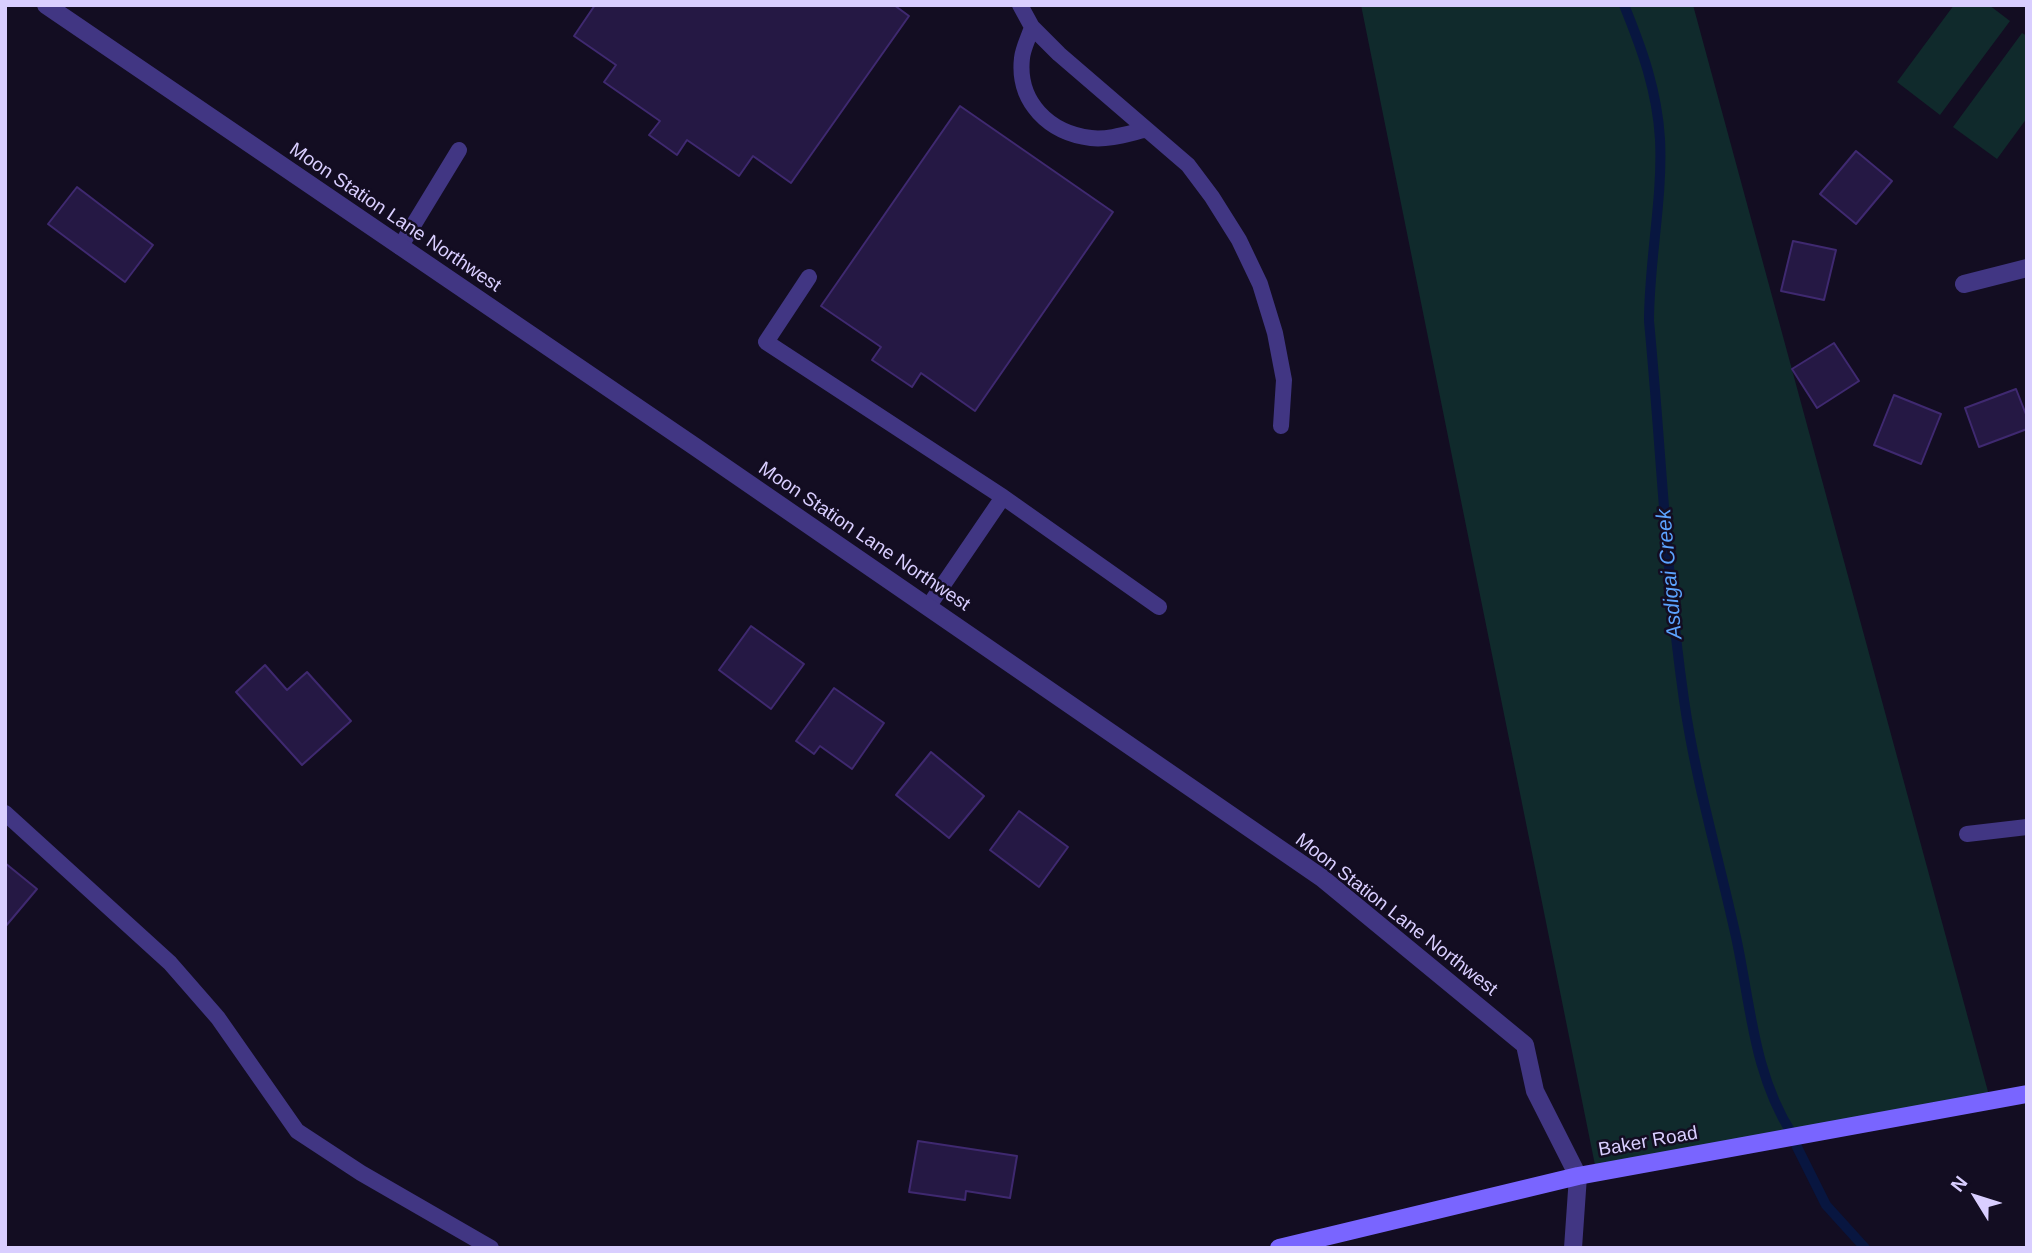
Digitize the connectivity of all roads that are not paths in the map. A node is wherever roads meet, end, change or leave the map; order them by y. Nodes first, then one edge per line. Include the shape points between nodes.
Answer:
1 (46, 5) edge
2 (1020, 5) edge
3 (1032, 27) junction
4 (1144, 130) junction
5 (459, 150) dead end
6 (400, 247) junction
7 (2027, 268) edge
8 (808, 277) dead end
9 (1964, 284) dead end
10 (1281, 426) dead end
11 (1003, 497) junction
12 (928, 607) junction
13 (1159, 607) dead end
14 (5, 813) edge
15 (2027, 827) edge
16 (1967, 834) dead end
17 (2027, 1094) edge
18 (1578, 1177) junction
19 (491, 1248) edge
20 (1279, 1248) edge
21 (1573, 1248) edge

1 - 6 street, Moon Station Lane Northwest
2 - 3 lane
3 - 4 lane
3 - 4 lane via 1021,57 1025,89 1037,113 1056,128 1091,138
4 - 10 lane via 1188,165 1239,240 1260,284 1284,380
5 - 6 lane
6 - 12 street, Moon Station Lane Northwest
7 - 9 street
8 - 11 lane via 766,342
11 - 12 lane
11 - 13 lane
12 - 18 street, Moon Station Lane Northwest via 1322,878 1525,1045 1535,1091
14 - 19 lane via 170,963 218,1018 297,1131
15 - 16 lane
17 - 18 main road, Baker Road
18 - 20 main road, Baker Road
18 - 21 street

